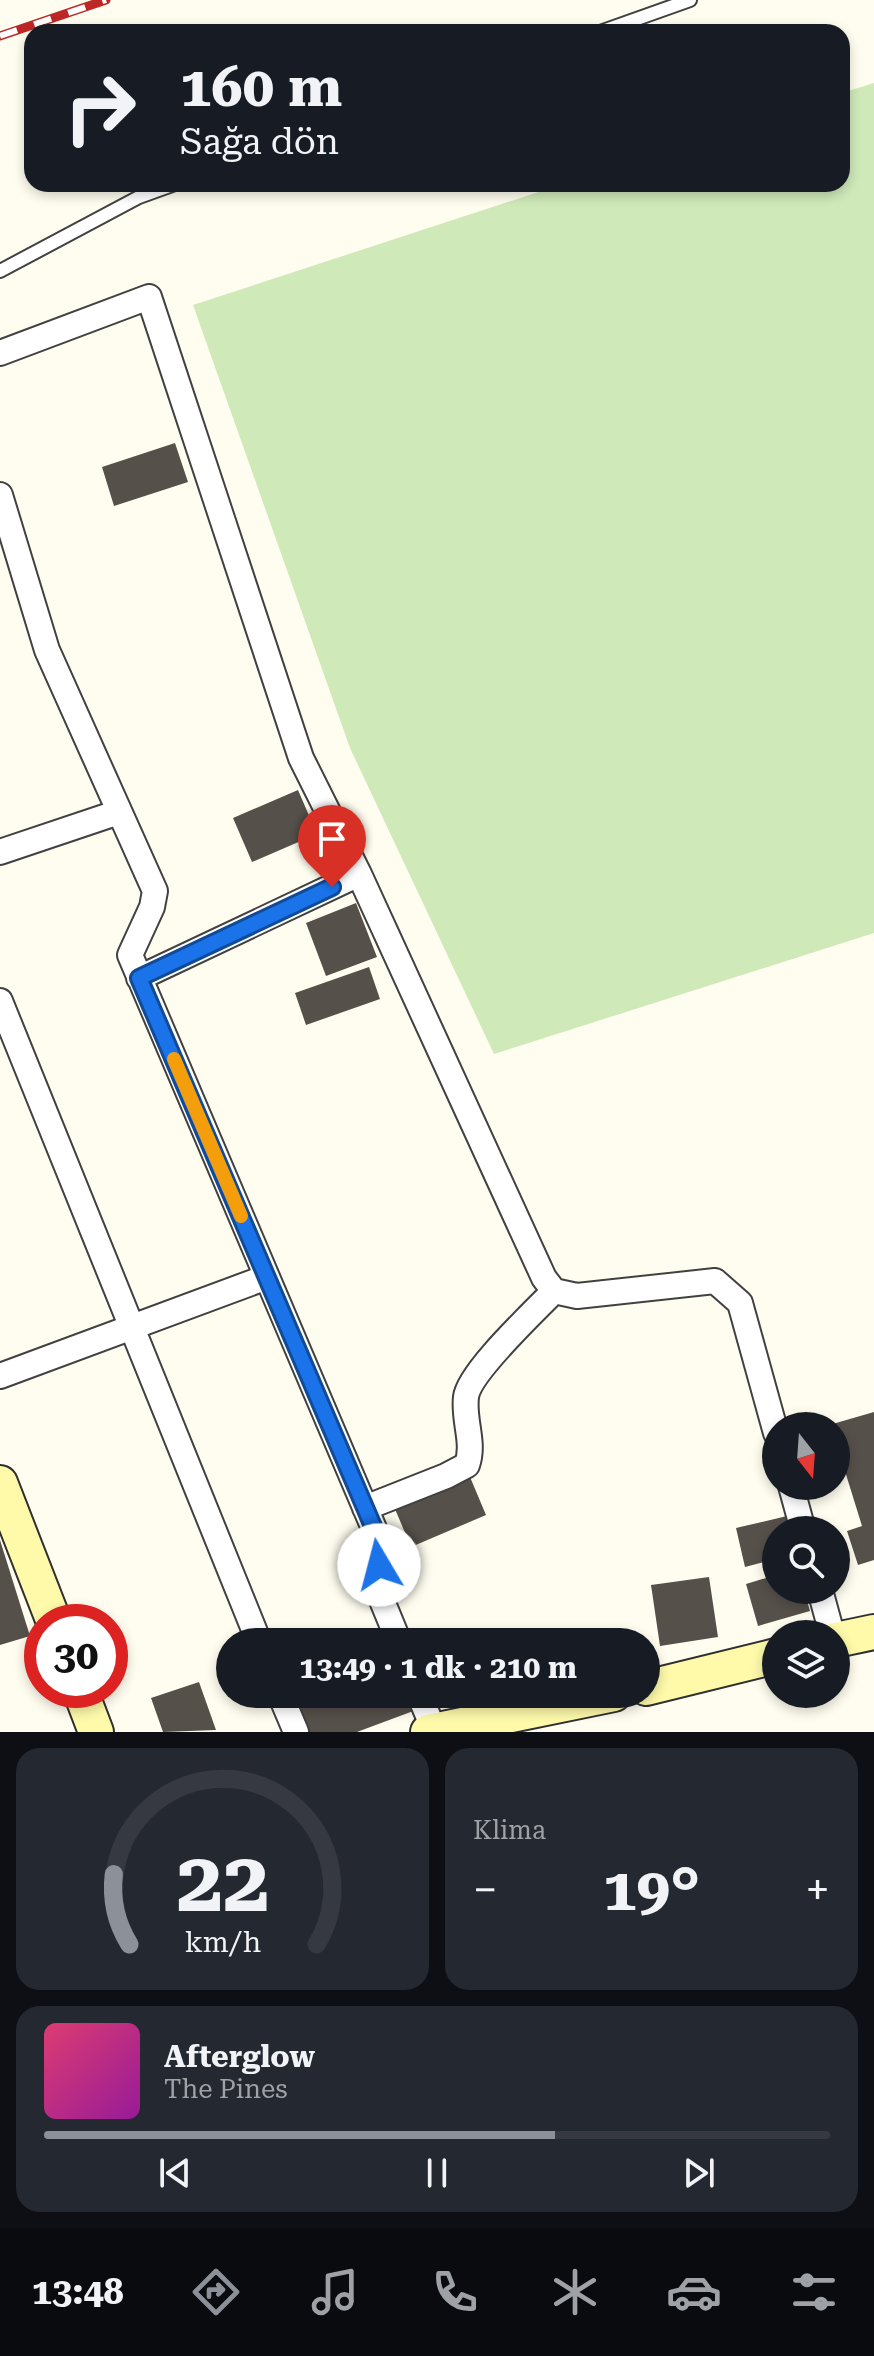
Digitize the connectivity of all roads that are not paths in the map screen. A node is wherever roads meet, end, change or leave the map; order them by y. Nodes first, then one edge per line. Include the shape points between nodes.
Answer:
1 (690, 0) edge
2 (622, 24) edge
3 (153, 192) edge
4 (0, 271) edge
5 (0, 353) edge
6 (0, 495) edge
7 (119, 812) junction
8 (0, 852) edge
9 (359, 874) junction
10 (139, 978) junction
11 (0, 1001) edge
12 (267, 1277) junction
13 (554, 1291) junction
14 (132, 1328) junction
15 (0, 1376) edge
16 (770, 1412) edge
17 (1, 1486) edge
18 (365, 1508) junction
19 (47, 1604) edge
20 (253, 1628) edge
21 (393, 1628) edge
22 (874, 1632) edge
23 (850, 1637) edge
24 (762, 1659) edge
25 (660, 1685) edge
26 (76, 1708) edge
27 (87, 1708) edge
28 (286, 1708) edge
29 (424, 1708) edge
30 (545, 1708) edge
31 (431, 1731) edge
32 (82, 1732) edge
33 (96, 1732) edge
34 (296, 1732) edge

1 - 2 lane
3 - 4 lane
5 - 9 street via 149,297 301,758
6 - 7 street via 47,650
7 - 8 street
7 - 10 street via 155,891 130,955
9 - 10 street
9 - 13 street
10 - 12 street
11 - 14 street
12 - 14 street
12 - 18 street
13 - 16 street via 577,1296 715,1281 740,1303
13 - 18 street via 492,1355 466,1393 472,1449 467,1465
14 - 15 street
14 - 20 street
17 - 19 main road
18 - 21 street via 381,1545 376,1586
22 - 23 main road
24 - 25 main road
26 - 32 main road
27 - 33 main road
28 - 34 street
29 - 31 street
30 - 31 main road

